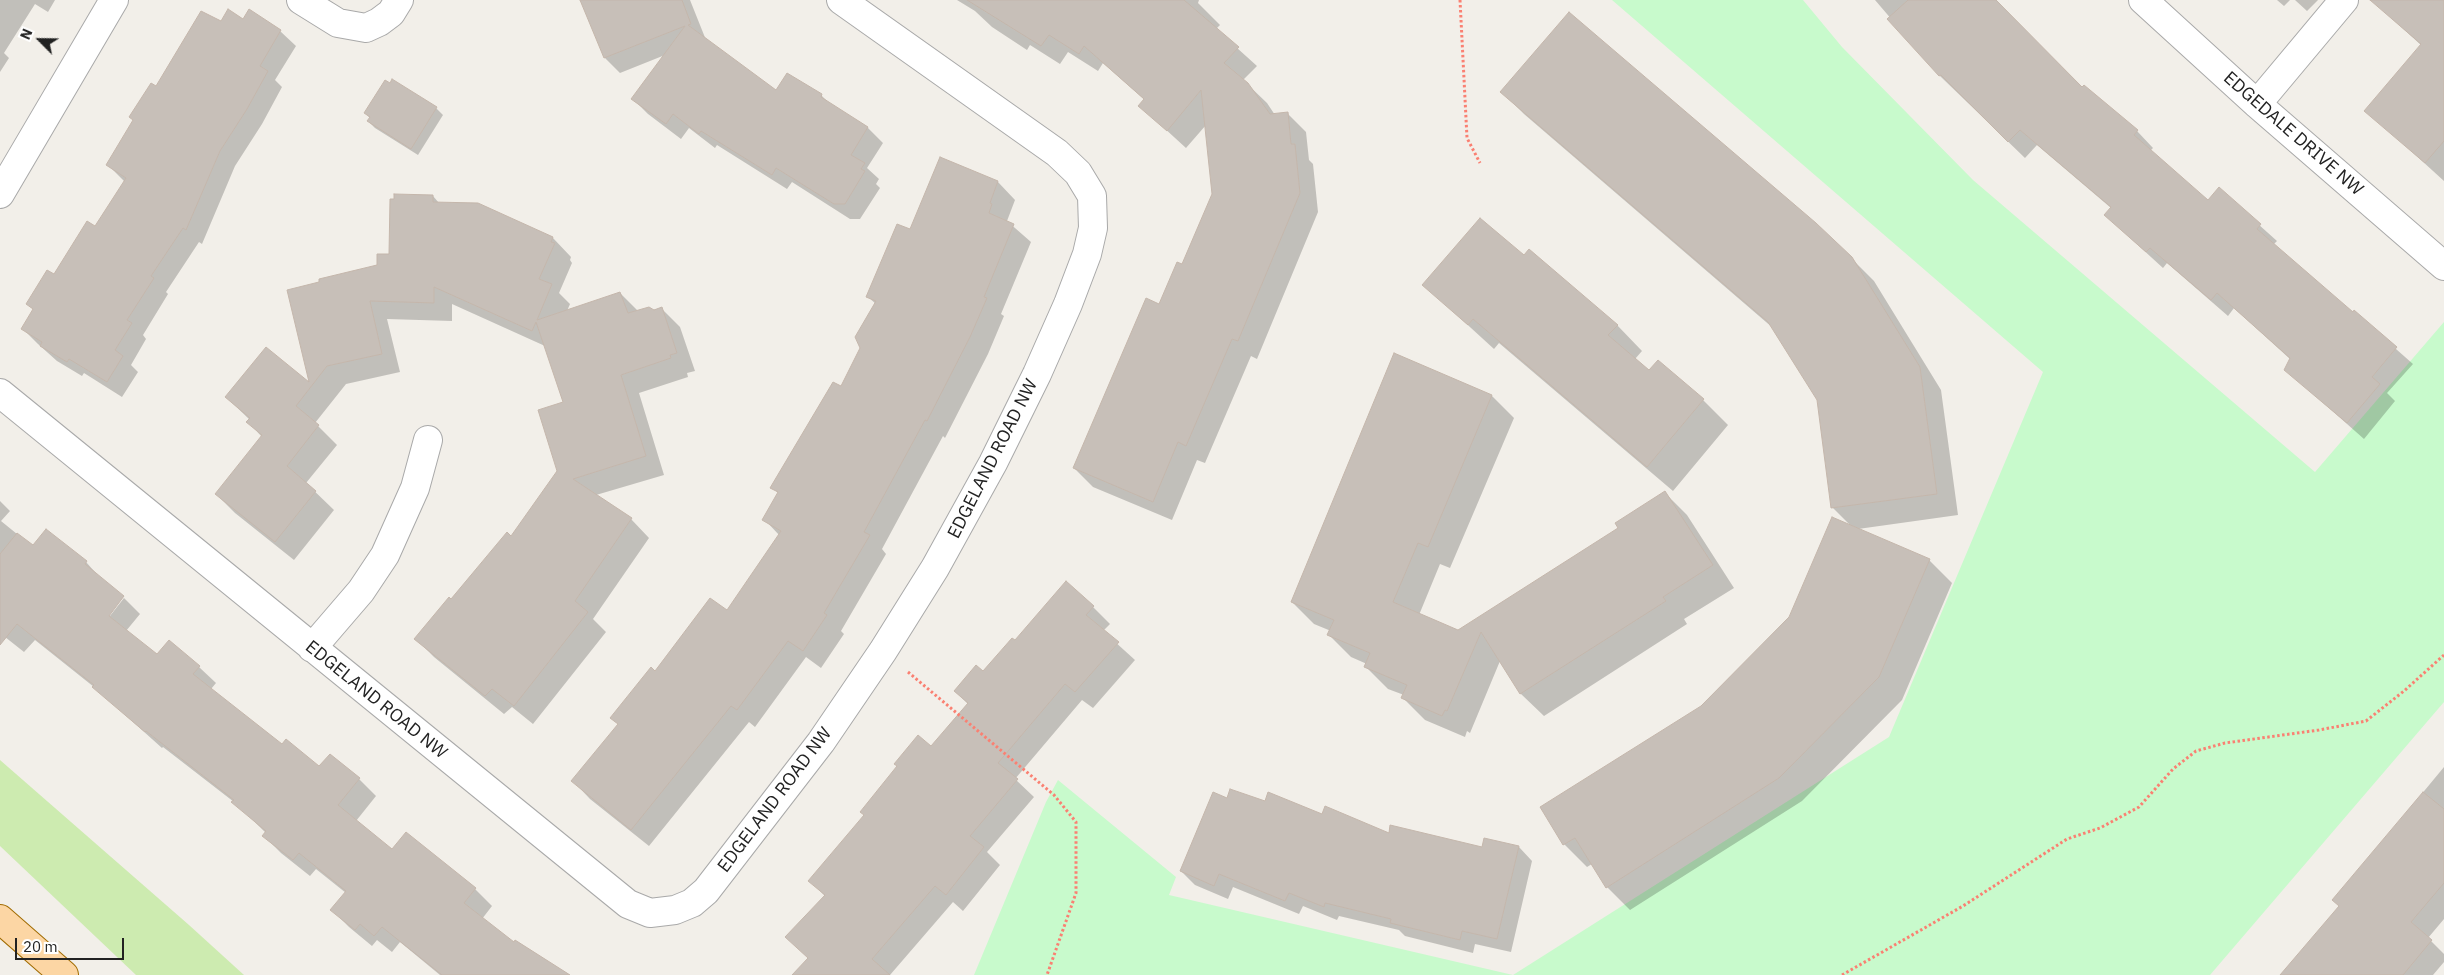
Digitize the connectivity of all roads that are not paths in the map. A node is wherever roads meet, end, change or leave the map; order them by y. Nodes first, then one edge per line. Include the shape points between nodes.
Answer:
1 (114, 0) edge
2 (301, 0) edge
3 (399, 0) edge
4 (842, 0) edge
5 (2143, 0) edge
6 (2344, 0) edge
7 (2256, 104) junction
8 (0, 194) edge
9 (2442, 261) edge
10 (0, 393) edge
11 (428, 440) dead end
12 (312, 648) junction
13 (0, 919) edge
14 (64, 975) edge

1 - 8 street
2 - 3 street via 338,23 366,28 391,13
4 - 12 street, EDGELAND ROAD NW via 1057,153 1078,173 1092,196 1093,228 1068,304 1037,374 936,568 821,742 706,891 692,903 675,910 650,913 628,904
5 - 7 street, EDGEDALE DRIVE NW
6 - 7 street
7 - 9 street, EDGEDALE DRIVE NW
10 - 12 street, EDGELAND ROAD NW
11 - 12 street via 415,488 386,555 361,591
13 - 14 main road

